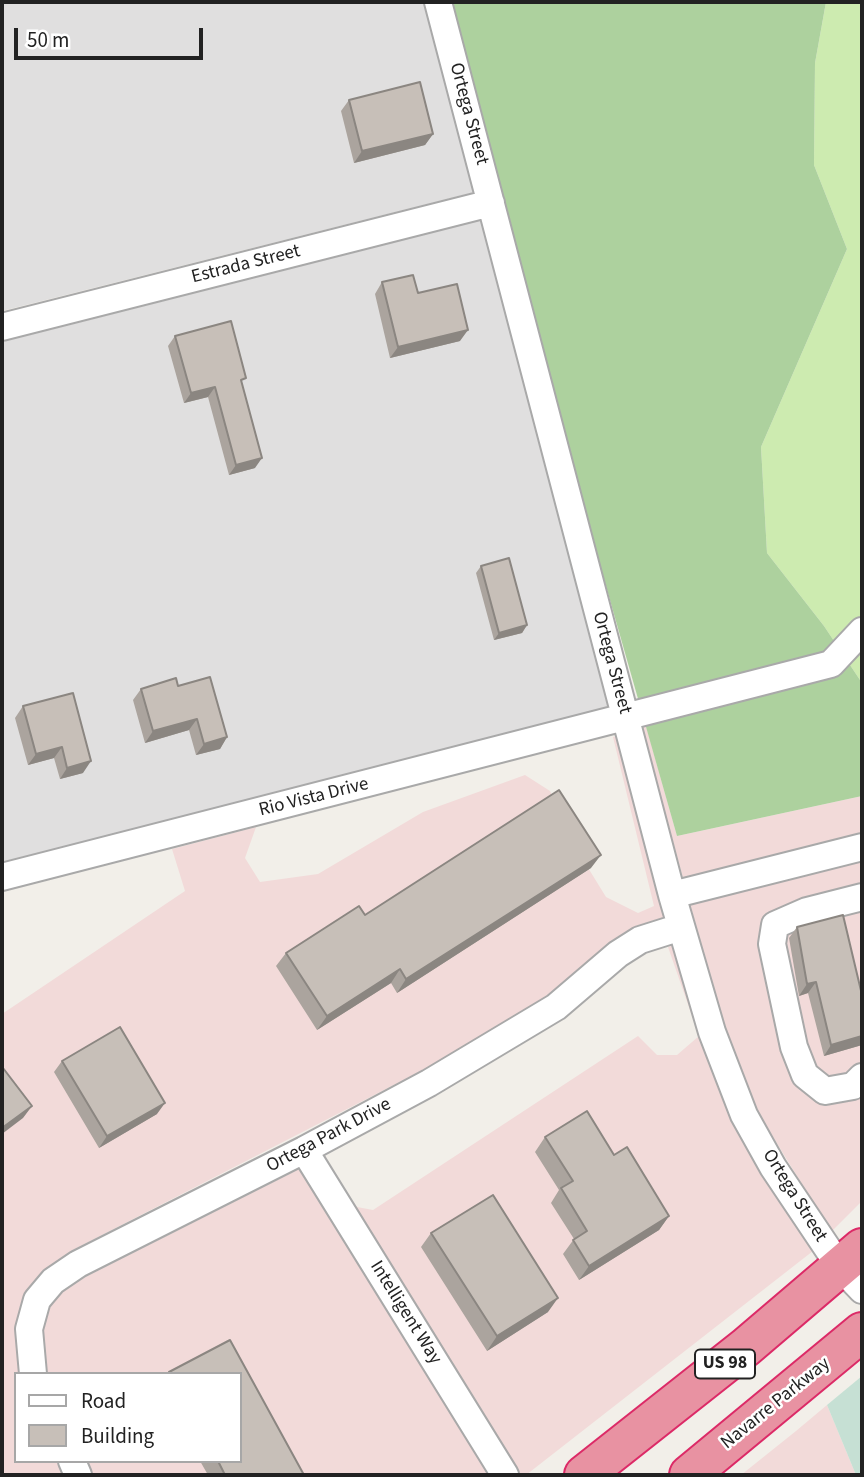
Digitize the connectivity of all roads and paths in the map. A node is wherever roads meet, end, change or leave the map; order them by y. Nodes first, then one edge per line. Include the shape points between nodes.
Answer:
1 (438, 2) edge
2 (491, 203) junction
3 (2, 327) edge
4 (862, 631) edge
5 (626, 719) junction
6 (862, 848) edge
7 (2, 877) edge
8 (672, 895) junction
9 (862, 897) edge
10 (681, 927) junction
11 (862, 1077) edge
12 (304, 1150) junction
13 (855, 1268) edge
14 (862, 1332) edge
15 (33, 1372) edge
16 (505, 1475) edge
17 (584, 1475) edge
18 (689, 1475) edge

1 - 2 street, Ortega Street
2 - 3 street, Estrada Street
2 - 5 street, Ortega Street
4 - 5 street, Rio Vista Drive via 831,664
5 - 7 street, Rio Vista Drive
5 - 8 street, Ortega Street
6 - 8 street
8 - 10 street, Ortega Street
9 - 11 street via 807,911 775,925 772,944 794,1047 805,1075 825,1091 853,1086
10 - 12 street, Ortega Park Drive via 640,940 556,1007
10 - 13 street, Ortega Street via 712,1032 744,1115 802,1214
12 - 15 street, Ortega Park Drive via 78,1264 53,1281 37,1300 29,1329
12 - 16 street, Intelligent Way
13 - 17 highway, US 98
14 - 18 highway, Navarre Parkway

